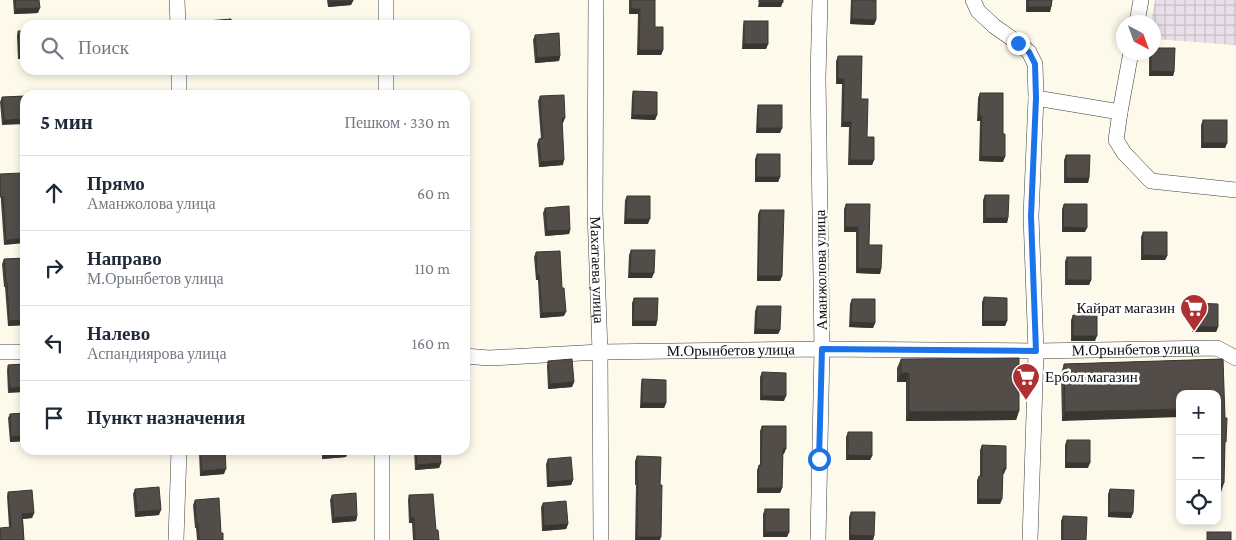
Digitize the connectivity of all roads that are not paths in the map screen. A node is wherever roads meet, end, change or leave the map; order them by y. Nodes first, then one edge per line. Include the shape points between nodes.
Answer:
1 (177, 0) edge
2 (386, 0) edge
3 (596, 0) edge
4 (820, 0) edge
5 (973, 0) edge
6 (1141, 0) edge
7 (1138, 15) edge
8 (178, 20) edge
9 (386, 20) edge
10 (1130, 60) edge
11 (179, 75) edge
12 (386, 75) edge
13 (179, 90) edge
14 (386, 90) edge
15 (1036, 98) junction
16 (1120, 112) junction
17 (1236, 190) edge
18 (822, 349) junction
19 (1036, 351) junction
20 (0, 352) edge
21 (20, 352) edge
22 (600, 352) junction
23 (470, 356) edge
24 (1236, 358) edge
25 (179, 455) edge
26 (382, 455) edge
27 (176, 540) edge
28 (382, 540) edge
29 (601, 540) edge
30 (818, 540) edge
31 (1030, 540) edge

1 - 8 street
2 - 9 street
3 - 22 street, Махатаева улица via 595,212
4 - 18 street, Аманжолова улица
5 - 15 street via 978,11 994,26 1029,52 1035,64
6 - 7 street
10 - 16 street
11 - 13 street
12 - 14 street
15 - 16 street
15 - 19 street via 1031,216
16 - 17 street via 1116,140 1151,181
18 - 19 street, М.Орынбетов улица
18 - 22 street, М.Орынбетов улица
18 - 30 street, Аманжолова улица
19 - 24 street, М.Орынбетов улица via 1217,348
19 - 31 street
20 - 21 street
22 - 23 street, М.Орынбетов улица
22 - 29 street, Махатаева улица
25 - 27 street
26 - 28 street

